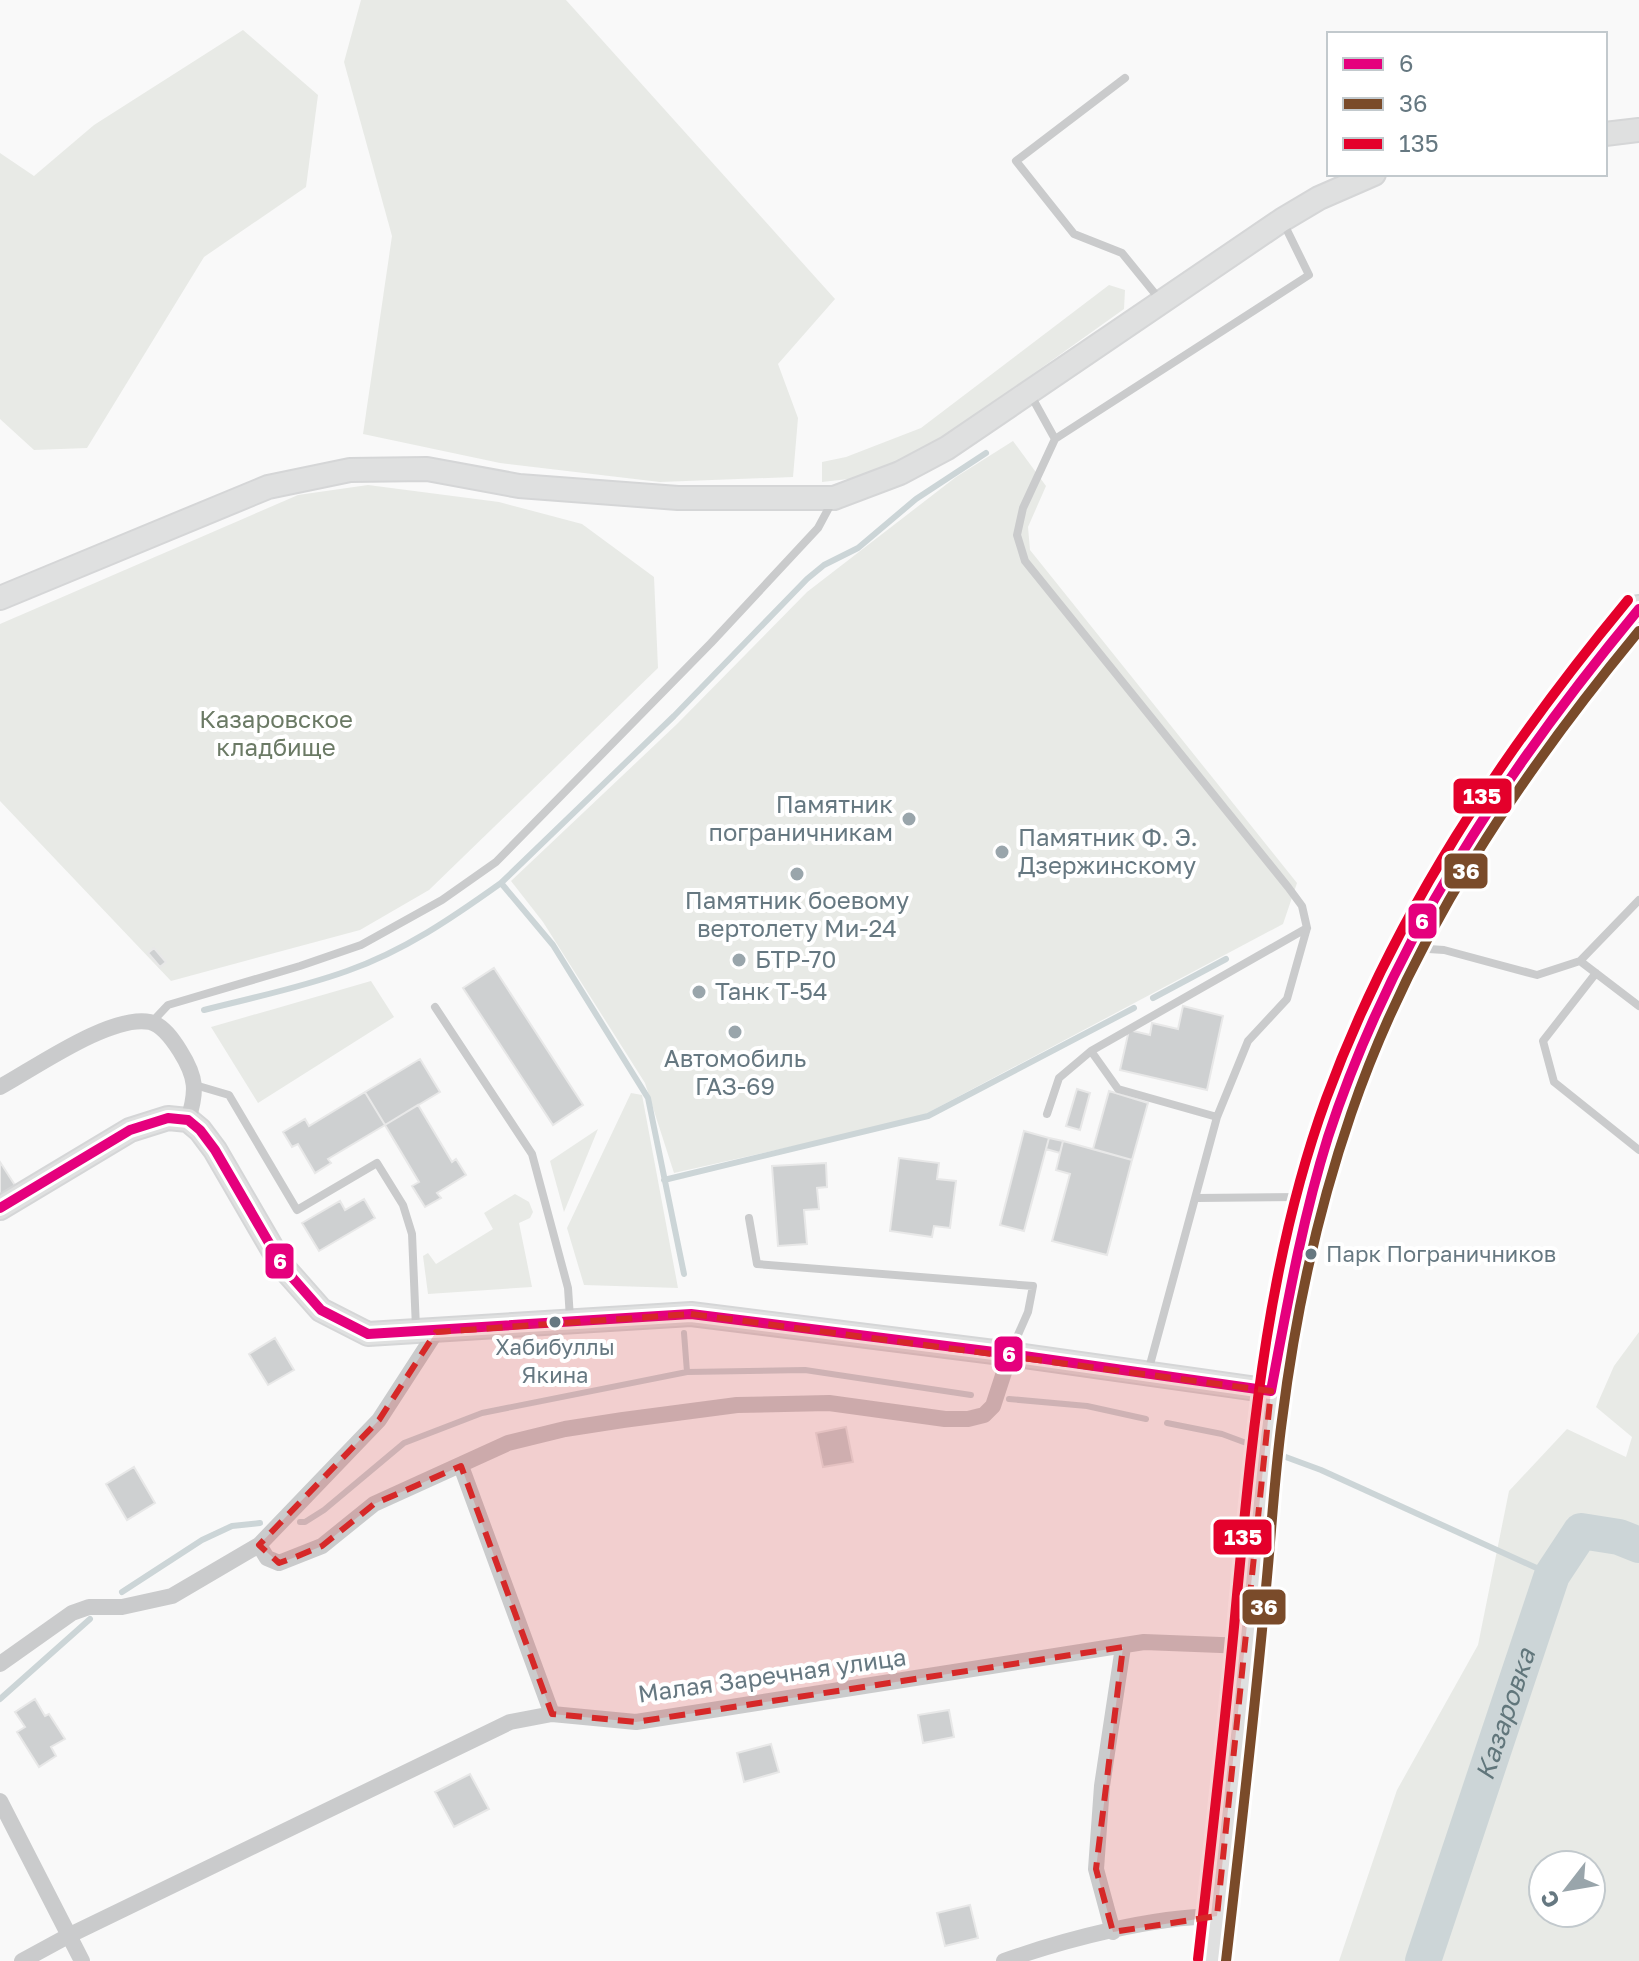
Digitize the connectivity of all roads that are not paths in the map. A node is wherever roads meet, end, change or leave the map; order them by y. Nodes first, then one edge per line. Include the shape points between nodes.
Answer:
1 (1125, 78) dead end
2 (1639, 130) edge
3 (1607, 134) edge
4 (1369, 176) edge
5 (1282, 220) junction
6 (1162, 302) junction
7 (1029, 392) junction
8 (1055, 439) junction
9 (834, 498) junction
10 (0, 598) edge
11 (1639, 609) edge
12 (1639, 900) edge
13 (1307, 928) junction
14 (1408, 948) junction
15 (1580, 961) junction
16 (1596, 973) junction
17 (1639, 1006) edge
18 (435, 1007) dead end
19 (151, 1022) junction
20 (1091, 1051) junction
21 (195, 1085) junction
22 (0, 1087) edge
23 (1047, 1114) dead end
24 (1217, 1117) junction
25 (188, 1120) junction
26 (1639, 1150) edge
27 (1311, 1197) junction
28 (1197, 1198) junction
29 (0, 1208) edge
30 (749, 1218) dead end
31 (570, 1323) junction
32 (426, 1332) junction
33 (1010, 1354) junction
34 (1147, 1375) junction
35 (1271, 1391) junction
36 (461, 1466) junction
37 (259, 1545) junction
38 (1246, 1646) junction
39 (1123, 1647) junction
40 (0, 1664) edge
41 (552, 1714) junction
42 (0, 1801) edge
43 (1217, 1916) junction
44 (1113, 1932) junction
45 (68, 1936) junction
46 (22, 1961) edge
47 (82, 1961) edge
48 (1004, 1961) edge
49 (1212, 1961) edge

1 - 6 lane via 1016,161 1074,234 1122,253
2 - 3 street
4 - 5 street
5 - 6 street
5 - 8 lane via 1309,275
6 - 7 street
7 - 8 lane
7 - 9 street via 947,448
8 - 13 lane via 1023,508 1017,535 1025,561 1288,887 1302,906
9 - 10 street via 678,498 519,486 427,469 350,470 268,487
9 - 19 lane via 818,528 496,862 442,900 361,945 168,1005
11 - 14 main road via 1498,795
12 - 15 lane
13 - 20 lane
13 - 24 lane via 1287,999 1248,1041
14 - 15 lane via 1444,950 1537,975
14 - 27 main road via 1340,1104
15 - 16 lane
16 - 17 lane
16 - 26 lane via 1543,1041 1554,1082
18 - 31 lane via 532,1154 568,1288
19 - 21 street via 172,1039
19 - 22 street via 99,1031
20 - 23 lane via 1059,1078
20 - 24 lane via 1118,1089
21 - 25 street
21 - 32 lane via 229,1095 297,1210 377,1163 403,1205 412,1234
24 - 28 lane
25 - 29 street via 168,1118 130,1130
25 - 32 street via 215,1150 283,1267 321,1310 368,1334
27 - 28 lane
27 - 35 main road
28 - 34 lane
30 - 33 lane via 757,1264 1033,1286
31 - 32 street
31 - 33 street via 691,1314
32 - 37 street via 379,1420
33 - 34 street
33 - 36 street via 993,1406 968,1419 829,1403 737,1405 565,1429 508,1443
34 - 35 street
35 - 38 main road
36 - 37 street via 374,1504 322,1546 293,1558 279,1563 267,1558
36 - 41 street
37 - 40 street via 172,1596 72,1613
38 - 39 street, Малая Заречная улица via 1144,1642
38 - 43 main road
39 - 41 street, Малая Заречная улица via 636,1722
39 - 44 street via 1102,1786 1096,1869
41 - 45 street, Малая Заречная улица via 510,1722
42 - 45 street
43 - 44 street via 1189,1916
43 - 49 main road
44 - 48 street
45 - 46 street, Малая Заречная улица
45 - 47 street

